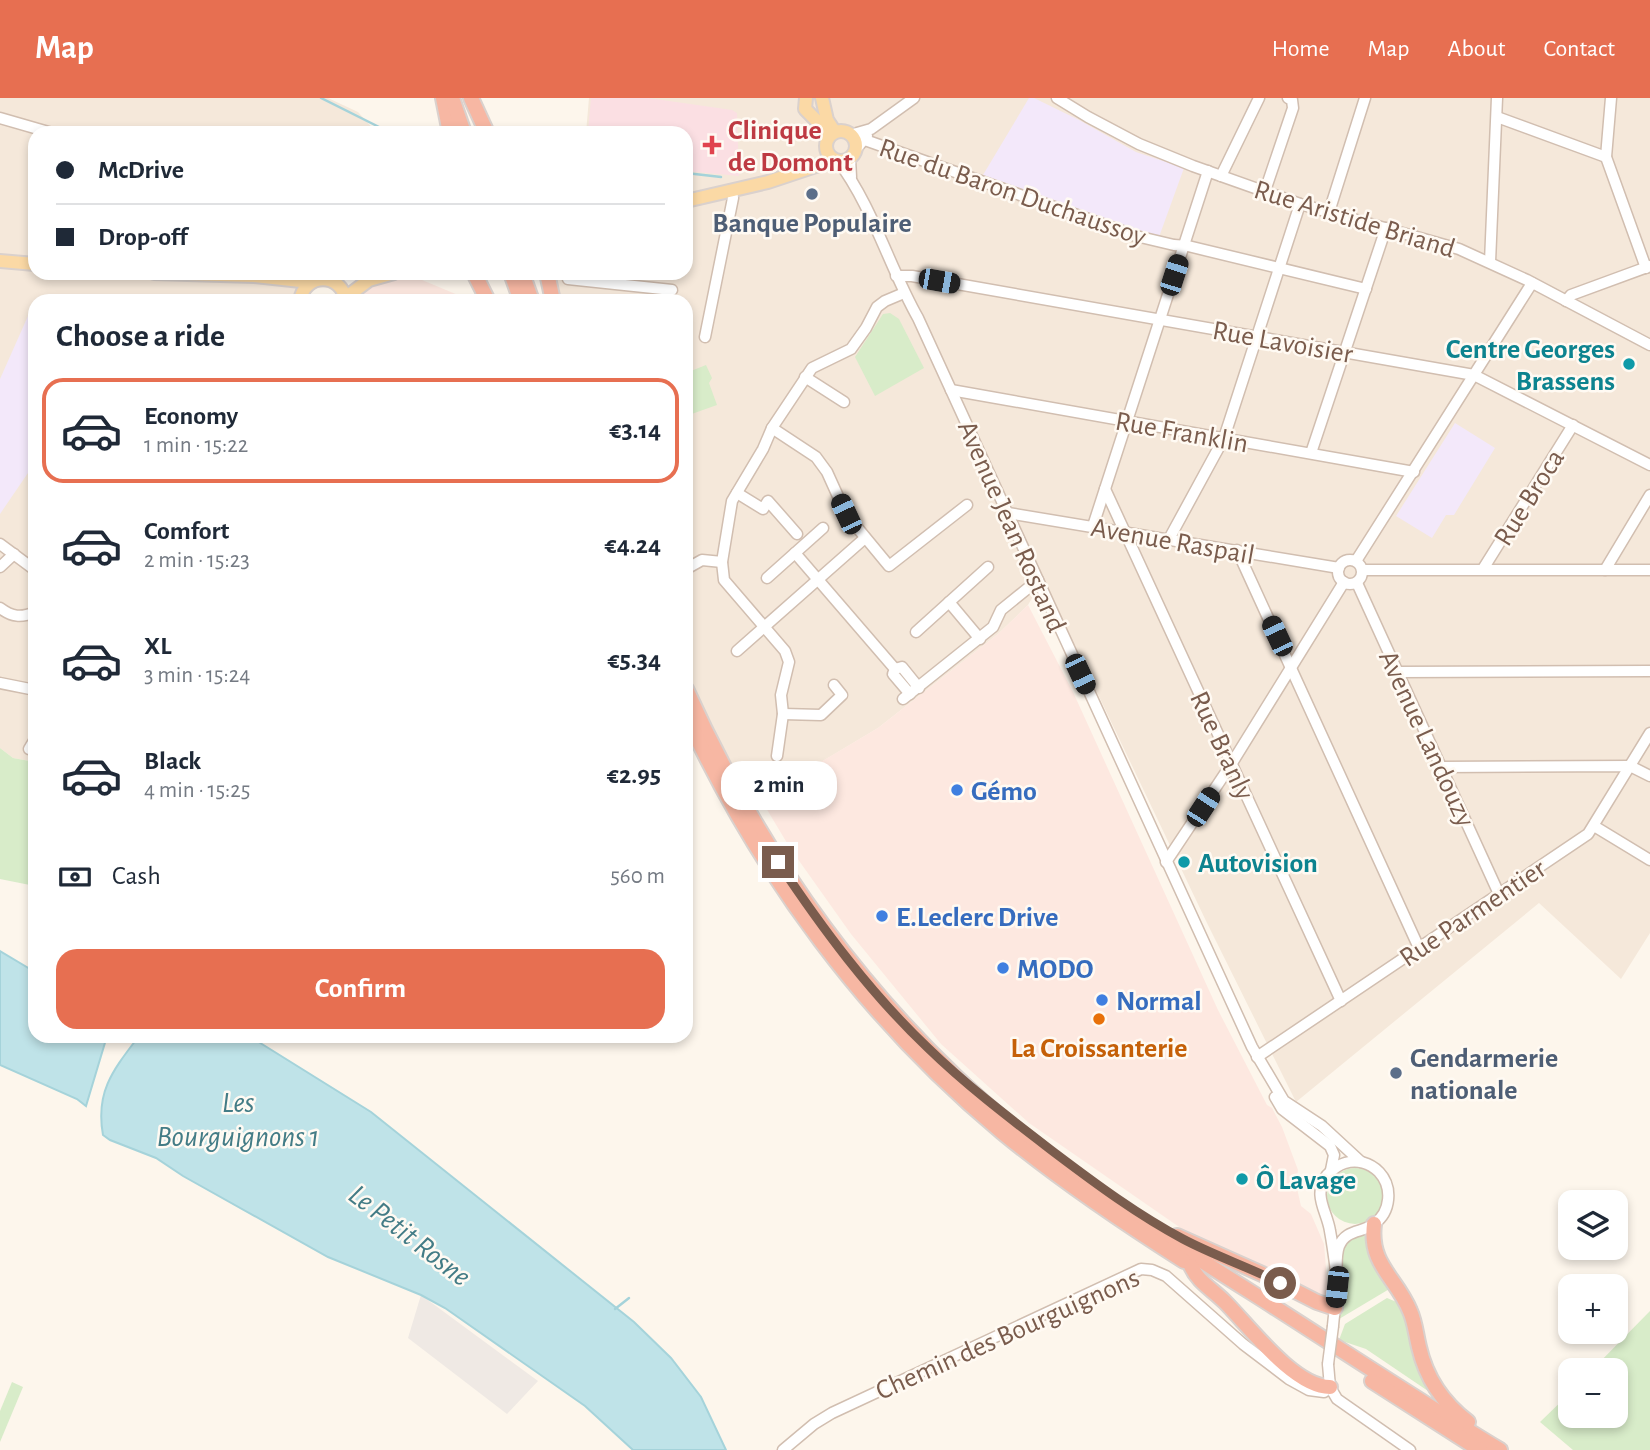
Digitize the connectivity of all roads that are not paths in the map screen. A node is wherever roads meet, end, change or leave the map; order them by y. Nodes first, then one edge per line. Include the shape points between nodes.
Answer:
1 (443, 98) edge
2 (452, 98) edge
3 (464, 98) edge
4 (471, 98) edge
5 (822, 98) edge
6 (914, 98) edge
7 (1057, 98) edge
8 (1259, 98) edge
9 (1288, 98) edge
10 (1365, 98) edge
11 (1497, 98) edge
12 (1611, 98) edge
13 (804, 99) edge
14 (1497, 117) junction
15 (0, 118) edge
16 (28, 126) edge
17 (449, 126) edge
18 (462, 126) edge
19 (473, 126) edge
20 (483, 126) edge
21 (872, 129) junction
22 (850, 135) joint
23 (841, 148) junction
24 (1606, 157) junction
25 (1208, 171) junction
26 (1221, 176) junction
27 (732, 191) junction
28 (1265, 191) junction
29 (693, 199) edge
30 (1300, 204) junction
31 (1329, 212) junction
32 (1386, 228) junction
33 (1183, 246) junction
34 (0, 261) edge
35 (1490, 262) junction
36 (28, 263) edge
37 (1648, 267) edge
38 (1280, 268) junction
39 (896, 276) junction
40 (279, 280) edge
41 (299, 280) edge
42 (315, 280) edge
43 (330, 280) edge
44 (354, 280) edge
45 (368, 280) edge
46 (578, 280) edge
47 (625, 280) edge
48 (310, 282) junction
49 (337, 283) junction
50 (1532, 283) junction
51 (625, 285) junction
52 (1366, 289) junction
53 (672, 290) dead end
54 (904, 293) junction
55 (295, 294) edge
56 (302, 294) edge
57 (342, 294) edge
58 (352, 294) edge
59 (1566, 301) junction
60 (1160, 320) junction
61 (705, 337) dead end
62 (1256, 337) junction
63 (1650, 345) edge
64 (1345, 353) junction
65 (1474, 375) junction
66 (806, 377) junction
67 (951, 390) junction
68 (844, 402) dead end
69 (1126, 421) junction
70 (1573, 425) junction
71 (772, 428) junction
72 (1224, 438) junction
73 (1311, 453) junction
74 (1650, 466) edge
75 (1414, 472) junction
76 (1105, 489) junction
77 (737, 493) junction
78 (1650, 495) edge
79 (967, 505) dead end
80 (1007, 513) junction
81 (1093, 526) junction
82 (823, 528) dead end
83 (1125, 531) junction
84 (797, 534) dead end
85 (864, 538) junction
86 (1169, 539) junction
87 (0, 544) edge
88 (1237, 550) junction
89 (795, 553) junction
90 (14, 554) junction
91 (722, 562) junction
92 (28, 565) edge
93 (693, 565) edge
94 (1360, 566) junction
95 (0, 567) edge
96 (988, 567) dead end
97 (1339, 568) junction
98 (1483, 569) junction
99 (1605, 570) junction
100 (1650, 570) edge
101 (766, 578) dead end
102 (818, 579) junction
103 (1038, 580) junction
104 (1343, 582) junction
105 (1357, 583) junction
106 (949, 602) junction
107 (0, 608) edge
108 (28, 615) edge
109 (764, 627) junction
110 (916, 632) dead end
111 (979, 639) junction
112 (737, 651) dead end
113 (1291, 667) junction
114 (1650, 671) edge
115 (1397, 672) junction
116 (0, 683) edge
117 (835, 685) dead end
118 (28, 689) edge
119 (693, 704) edge
120 (783, 714) junction
121 (693, 729) edge
122 (1650, 733) edge
123 (777, 756) dead end
124 (1231, 763) junction
125 (1630, 766) junction
126 (1441, 767) junction
127 (1650, 776) edge
128 (1594, 826) junction
129 (1650, 860) edge
130 (1166, 862) junction
131 (1499, 894) junction
132 (1419, 948) junction
133 (1341, 1001) junction
134 (930, 1050) junction
135 (1259, 1060) junction
136 (1361, 1162) junction
137 (1330, 1171) junction
138 (1325, 1215) junction
139 (1374, 1224) junction
140 (1356, 1230) junction
141 (1191, 1266) junction
142 (1337, 1279) junction
143 (1335, 1308) junction
144 (1248, 1339) junction
145 (1328, 1364) junction
146 (1303, 1383) junction
147 (1331, 1389) junction
148 (783, 1450) edge
149 (1410, 1450) edge
150 (1480, 1450) edge
151 (1500, 1450) edge
152 (1507, 1450) edge

1 - 17 highway
2 - 18 highway
3 - 19 highway
4 - 20 highway
5 - 23 main road
6 - 21 street
7 - 25 street, Rue Aristide Briand via 1139,144
8 - 26 street
9 - 28 street via 1293,108
10 - 31 street
11 - 14 street
12 - 24 street
13 - 23 main road via 805,109
14 - 24 street
14 - 35 street
15 - 16 street
21 - 22 street
21 - 23 street
22 - 23 main road via 844,131
23 - 27 main road via 803,169
23 - 33 street, Rue du Baron Duchaussoy
23 - 39 street, Avenue Jean Rostand
24 - 37 street
25 - 26 street, Rue Aristide Briand
25 - 33 street
26 - 28 street, Rue Aristide Briand
27 - 29 main road
27 - 61 street
28 - 30 street, Rue Aristide Briand
30 - 31 street, Rue Aristide Briand
30 - 38 street
31 - 32 street, Rue Aristide Briand
32 - 35 street, Rue Aristide Briand
32 - 52 street
33 - 38 street, Rue du Baron Duchaussoy
33 - 60 street
34 - 36 main road
35 - 50 street, Rue Aristide Briand
37 - 59 street via 1570,295
38 - 52 street, Rue du Baron Duchaussoy
38 - 62 street
39 - 54 street, Avenue Jean Rostand
39 - 60 street, Rue Lavoisier
40 - 55 main road
41 - 48 main road
42 - 48 main road
43 - 49 main road
44 - 49 main road
45 - 58 main road
46 - 51 street
47 - 51 street
48 - 56 main road
49 - 57 main road
50 - 59 street, Rue Aristide Briand
50 - 65 street
51 - 53 street
52 - 64 street
54 - 66 street via 877,307 851,349 812,368
54 - 67 street, Avenue Jean Rostand
59 - 63 street, Rue Aristide Briand
60 - 62 street, Rue Lavoisier
60 - 69 street
62 - 64 street, Rue Lavoisier
62 - 72 street
64 - 65 street, Rue Lavoisier
64 - 73 street
65 - 70 street, Rue Lavoisier
65 - 75 street
66 - 68 street
66 - 71 street
67 - 69 street, Rue Franklin
67 - 80 street, Avenue Jean Rostand
69 - 72 street, Rue Franklin
69 - 76 street
70 - 74 street, Rue Lavoisier
70 - 98 street, Rue Broca
71 - 77 street
71 - 85 street via 816,457
72 - 73 street, Rue Franklin
72 - 86 street
73 - 75 street, Rue Franklin
75 - 94 street
76 - 81 street
76 - 83 street, Rue Branly
77 - 84 street via 763,509 768,501
77 - 91 street via 730,508
78 - 99 street
79 - 85 street via 889,566
80 - 81 street, Avenue Raspail
80 - 103 street, Avenue Jean Rostand
81 - 83 street, Avenue Raspail
82 - 89 street
83 - 86 street, Avenue Raspail
83 - 124 street, Rue Branly
85 - 102 street
86 - 88 street, Avenue Raspail
87 - 90 street
88 - 97 street, Avenue Raspail
88 - 113 street
89 - 101 street
89 - 102 street
90 - 92 street
90 - 95 street
91 - 93 street via 702,560
91 - 109 street via 724,580
94 - 97 street via 1346,561
94 - 98 street
94 - 105 street via 1362,578
96 - 106 street
97 - 104 street
98 - 99 street
99 - 100 street
102 - 109 street
102 - 111 street via 895,669 902,667 911,694
103 - 111 street via 1001,610 993,627
103 - 130 street, Avenue Jean Rostand
104 - 105 street
104 - 113 street
105 - 115 street, Avenue Landouzy
106 - 110 street
106 - 111 street
107 - 108 street via 8,614
109 - 112 street
109 - 120 street via 789,662 781,695
113 - 124 street
113 - 132 street
114 - 115 street
115 - 126 street, Avenue Landouzy
116 - 118 street
117 - 120 street via 842,695 821,715
119 - 134 highway via 723,768 791,881 871,986
120 - 123 street
121 - 141 highway via 763,857 826,947 883,1016 1010,1138 1115,1217
122 - 125 street, Rue Parmentier
124 - 130 street
124 - 133 street, Rue Branly
125 - 126 street
125 - 127 street
125 - 128 street, Rue Parmentier
126 - 131 street, Avenue Landouzy
128 - 129 street
128 - 131 street, Rue Parmentier
130 - 135 street, Avenue Jean Rostand
131 - 132 street, Rue Parmentier
132 - 133 street, Rue Parmentier
133 - 135 street, Rue Parmentier
134 - 143 highway via 1033,1136 1158,1225
134 - 151 highway via 1023,1136 1103,1196
135 - 136 street, Avenue Jean Rostand via 1284,1101 1322,1126
135 - 137 street, Avenue Jean Rostand via 1282,1109 1333,1151
136 - 137 street via 1345,1163
136 - 139 street via 1381,1174 1389,1193 1383,1216
137 - 138 street via 1320,1190
138 - 140 street via 1338,1227
138 - 142 street
139 - 140 street
139 - 152 highway via 1375,1253 1411,1313 1421,1357 1435,1387 1459,1415
140 - 142 street via 1339,1247
141 - 144 highway via 1196,1278 1225,1302
141 - 150 highway
142 - 143 street
143 - 145 street, bridge
144 - 146 highway via 1276,1355
144 - 148 street, Chemin des Bourguignons via 1166,1276 1140,1269 842,1408
145 - 146 street via 1321,1375
145 - 147 street
146 - 147 highway
147 - 149 street via 1337,1399

